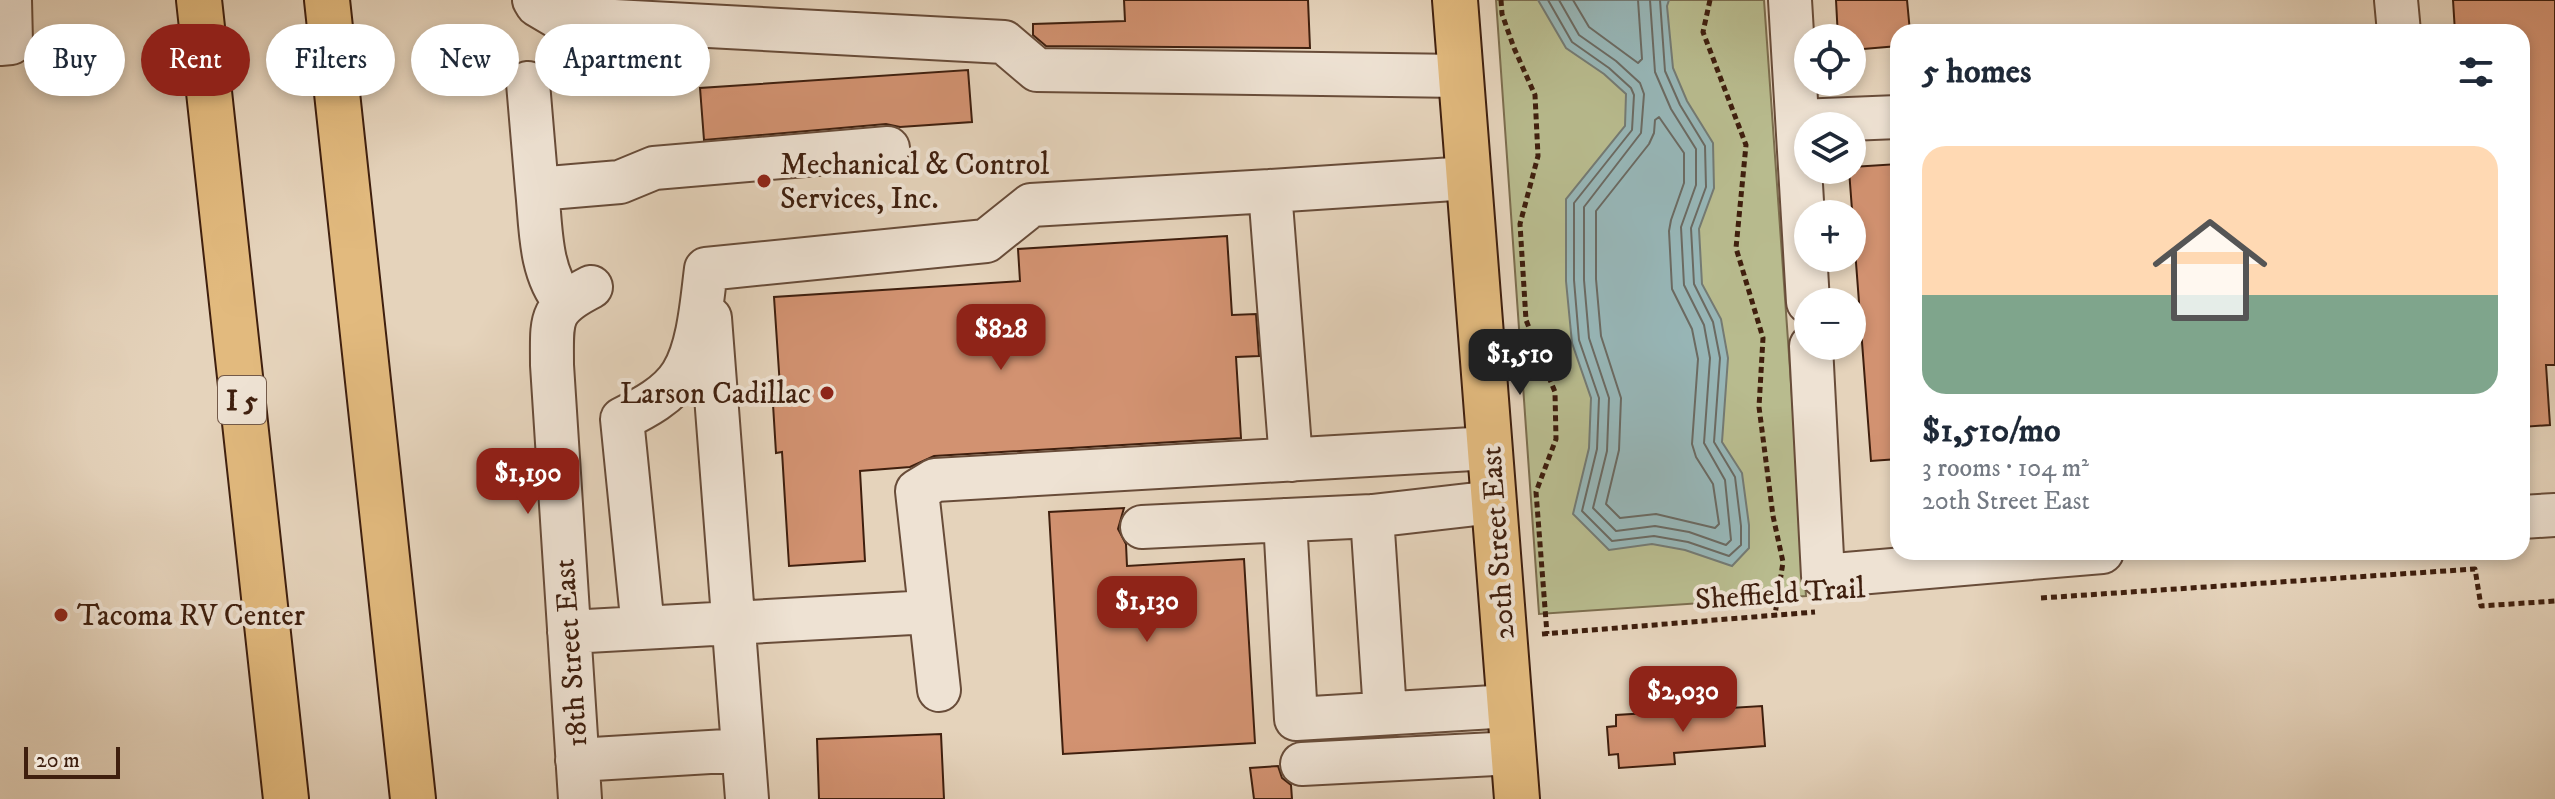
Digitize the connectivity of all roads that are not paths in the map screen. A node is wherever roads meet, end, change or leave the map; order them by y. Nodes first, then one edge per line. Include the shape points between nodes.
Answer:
1 (10, 0) edge
2 (199, 0) edge
3 (327, 0) edge
4 (534, 0) edge
5 (1455, 0) edge
6 (1790, 0) edge
7 (2396, 0) edge
8 (871, 18) edge
9 (2398, 24) edge
10 (4, 56) edge
11 (1460, 76) junction
12 (528, 83) dead end
13 (1798, 112) edge
14 (1890, 117) edge
15 (1866, 118) edge
16 (888, 148) dead end
17 (1469, 178) junction
18 (1802, 184) edge
19 (537, 189) junction
20 (1270, 191) junction
21 (706, 269) junction
22 (1807, 288) edge
23 (1812, 360) edge
24 (1490, 448) junction
25 (1291, 460) junction
26 (1494, 502) junction
27 (2555, 515) edge
28 (1372, 516) junction
29 (2530, 517) edge
30 (1285, 520) junction
31 (1142, 527) dead end
32 (2009, 560) edge
33 (930, 612) junction
34 (733, 623) junction
35 (643, 628) junction
36 (569, 632) junction
37 (939, 690) dead end
38 (1510, 706) junction
39 (1385, 712) junction
40 (743, 750) junction
41 (1514, 753) junction
42 (1302, 764) dead end
43 (578, 779) edge
44 (286, 799) edge
45 (413, 799) edge
46 (747, 799) edge
47 (1517, 799) edge

1 - 10 street
2 - 44 main road, I 5
3 - 45 main road
4 - 8 street via 559,18
5 - 11 main road, 20th Street East
6 - 13 street
7 - 9 street
8 - 11 street via 1004,42 1037,70
11 - 17 main road, 20th Street East
12 - 19 street
14 - 15 street
16 - 19 street via 654,168 620,182
17 - 20 street
17 - 24 main road, 20th Street East
18 - 22 street
19 - 36 street, 18th Street East via 553,288 578,294 552,324
20 - 21 street via 1031,205 986,241
20 - 25 street
21 - 34 street
21 - 35 street via 682,374 647,407 622,419
23 - 32 street via 1823,576
24 - 25 street
24 - 26 main road, 20th Street East
25 - 33 street via 935,480 917,491
26 - 28 street
26 - 38 main road, 20th Street East
27 - 29 street
28 - 30 street
28 - 39 street
30 - 31 street
30 - 39 street via 1296,719
33 - 34 street
33 - 37 street
34 - 35 street
34 - 40 street
35 - 36 street
36 - 43 street, 18th Street East
38 - 39 street
38 - 41 main road, 20th Street East
40 - 43 street
40 - 46 street
41 - 42 street
41 - 47 main road, 20th Street East

